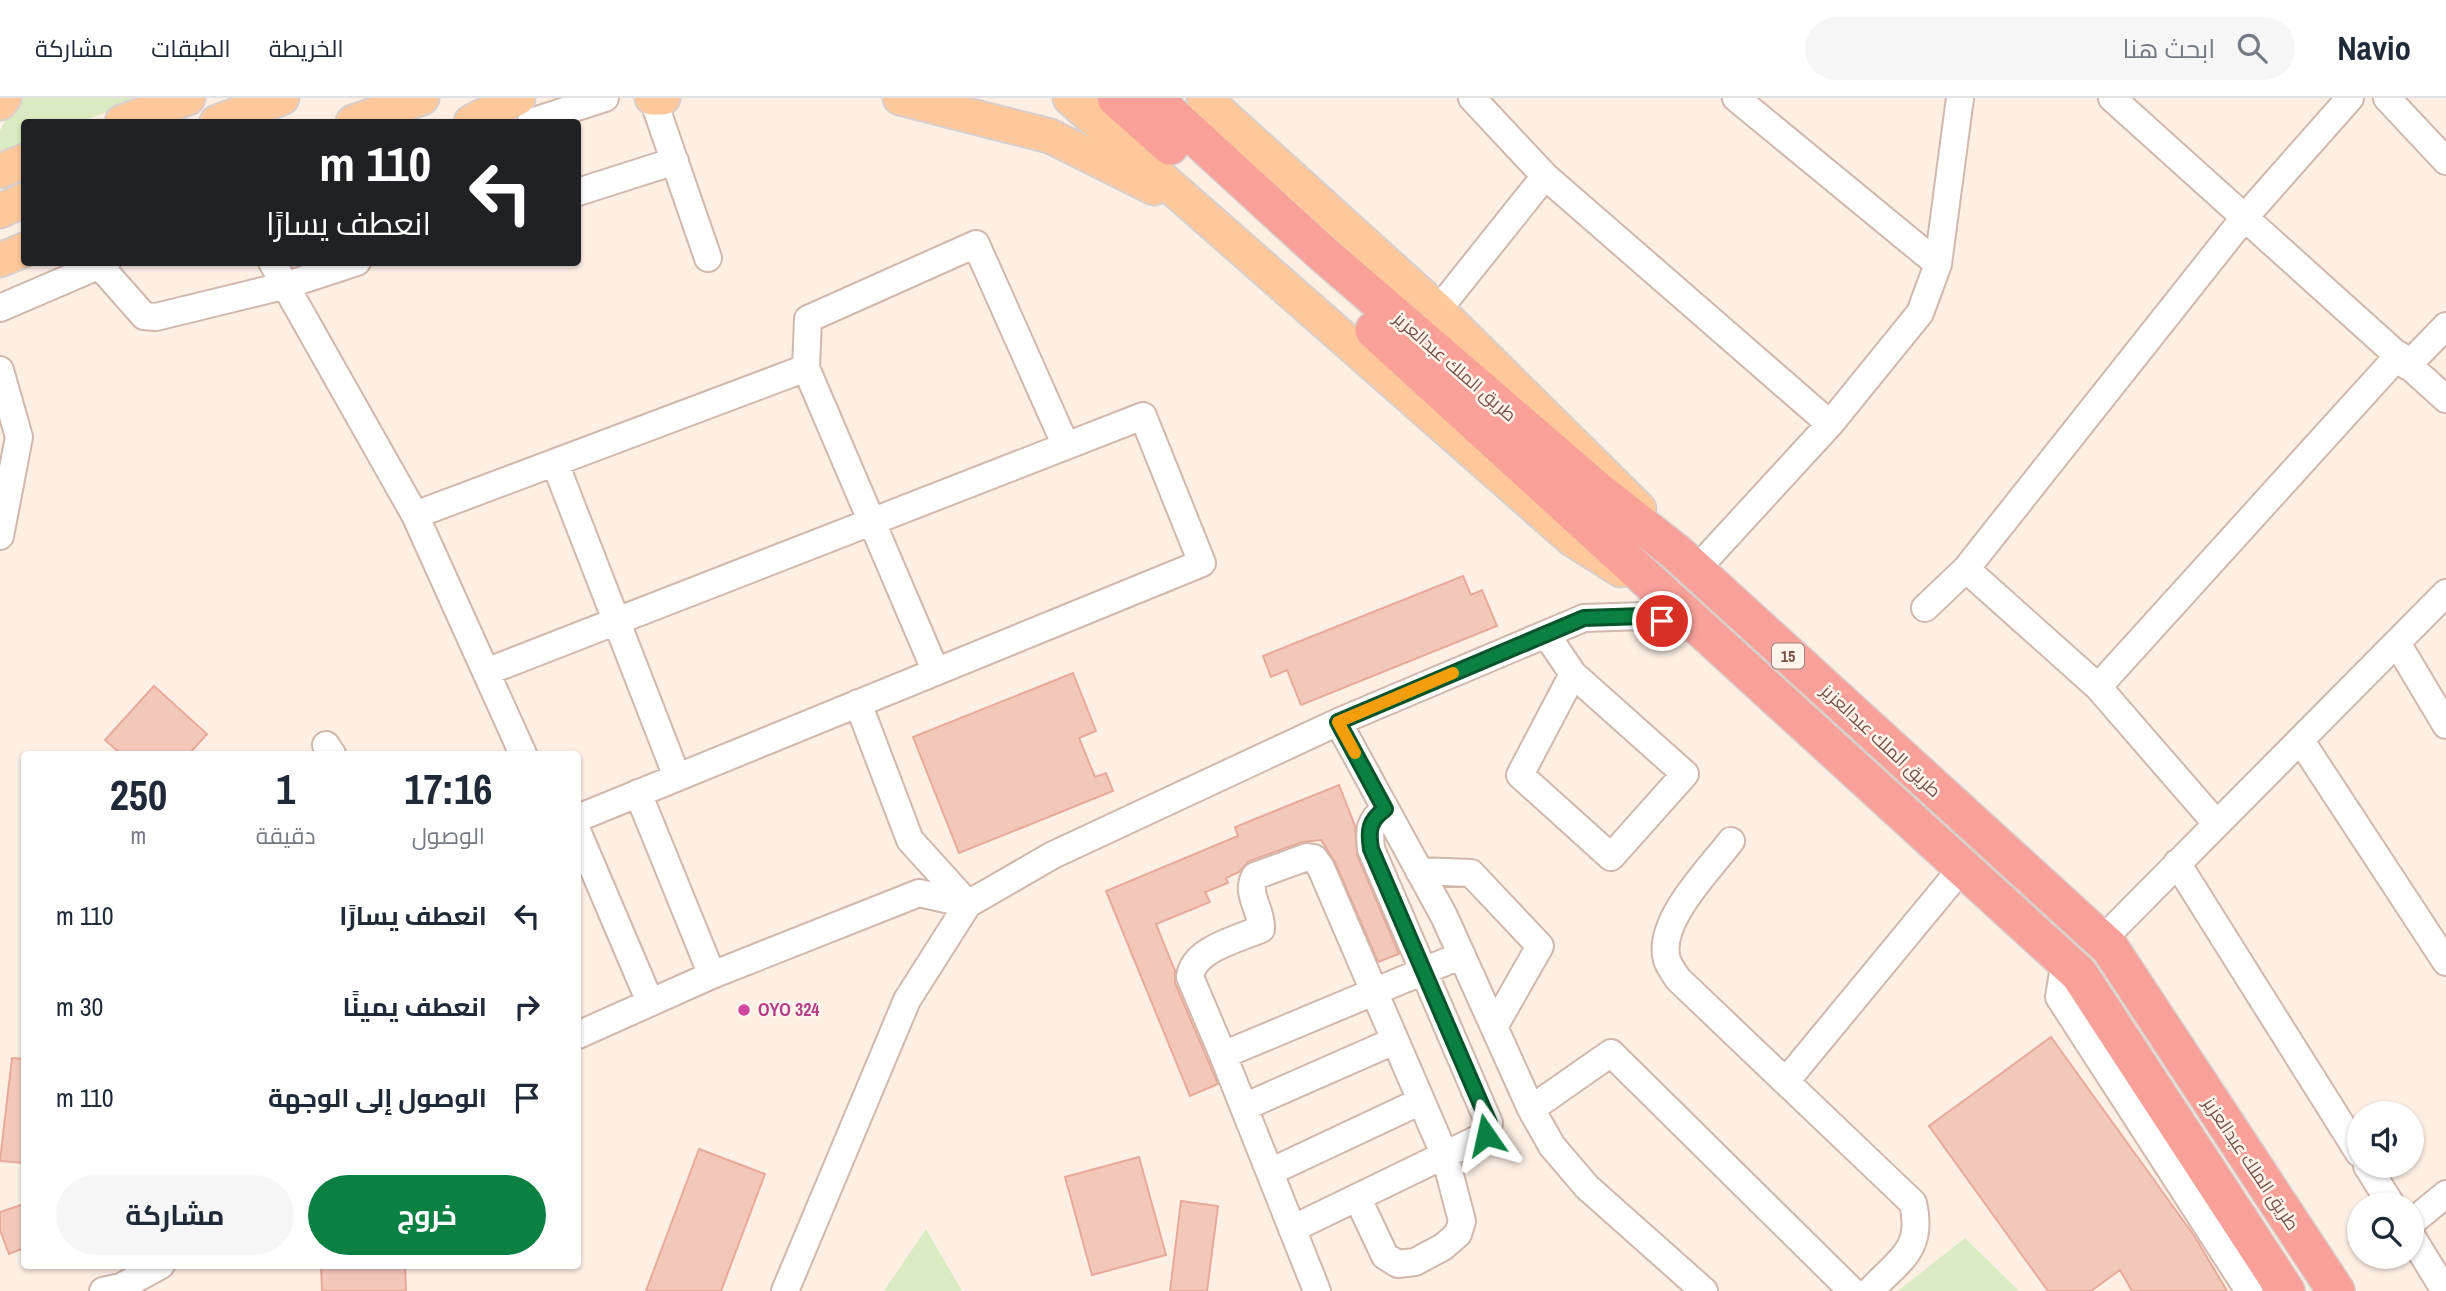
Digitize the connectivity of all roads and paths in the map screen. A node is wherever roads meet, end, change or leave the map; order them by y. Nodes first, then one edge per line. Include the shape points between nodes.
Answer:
1 (4, 98) edge
2 (188, 98) edge
3 (282, 98) edge
4 (422, 98) edge
5 (518, 98) edge
6 (605, 98) edge
7 (656, 98) edge
8 (900, 98) edge
9 (1070, 98) edge
10 (1116, 98) edge
11 (1153, 98) edge
12 (1204, 98) edge
13 (1473, 98) edge
14 (1736, 98) edge
15 (1960, 98) edge
16 (2350, 98) edge
17 (2388, 98) edge
18 (0, 103) edge
19 (2127, 103) edge
20 (130, 119) edge
21 (225, 119) edge
22 (362, 119) edge
23 (477, 119) edge
24 (540, 119) edge
25 (675, 161) junction
26 (2446, 161) edge
27 (21, 162) edge
28 (0, 171) edge
29 (1545, 176) junction
30 (581, 191) edge
31 (21, 201) edge
32 (0, 211) edge
33 (2244, 218) junction
34 (1212, 221) junction
35 (21, 251) edge
36 (708, 258) dead end
37 (0, 260) edge
38 (1938, 264) junction
39 (98, 266) edge
40 (105, 266) edge
41 (275, 266) edge
42 (345, 266) edge
43 (287, 285) junction
44 (0, 308) edge
45 (1438, 310) junction
46 (2446, 326) edge
47 (2403, 361) junction
48 (806, 368) junction
49 (0, 370) edge
50 (2446, 399) edge
51 (1830, 424) junction
52 (1066, 446) junction
53 (555, 463) junction
54 (415, 515) junction
55 (871, 522) junction
56 (0, 536) edge
57 (1686, 562) junction
58 (1966, 569) junction
59 (2446, 593) edge
60 (1667, 599) junction
61 (1925, 608) dead end
62 (617, 621) junction
63 (1702, 631) junction
64 (1546, 634) junction
65 (2397, 643) junction
66 (486, 672) junction
67 (936, 672) junction
68 (1573, 674) junction
69 (2098, 687) junction
70 (858, 703) junction
71 (1338, 722) junction
72 (2446, 725) edge
73 (2301, 741) junction
74 (522, 751) edge
75 (677, 778) junction
76 (638, 793) junction
77 (1385, 809) junction
78 (581, 817) edge
79 (2217, 823) junction
80 (581, 840) edge
81 (1731, 841) dead end
82 (2177, 863) junction
83 (1961, 869) junction
84 (1419, 870) junction
85 (968, 904) junction
86 (2100, 942) junction
87 (1462, 955) junction
88 (2065, 961) junction
89 (2446, 962) edge
90 (1423, 970) junction
91 (712, 975) junction
92 (1372, 990) junction
93 (650, 1002) junction
94 (1494, 1027) junction
95 (581, 1034) edge
96 (1394, 1041) junction
97 (1223, 1055) junction
98 (1787, 1080) junction
99 (1421, 1101) junction
100 (1244, 1107) junction
101 (1531, 1109) junction
102 (2347, 1134) edge
103 (1445, 1156) junction
104 (1270, 1172) junction
105 (2446, 1194) edge
106 (1358, 1199) junction
107 (2424, 1212) edge
108 (1292, 1229) junction
109 (2424, 1257) edge
110 (154, 1269) edge
111 (103, 1291) edge
112 (785, 1291) edge
113 (1317, 1291) edge
114 (1704, 1291) edge
115 (1852, 1291) edge
116 (1870, 1291) edge
117 (2249, 1291) edge
118 (2286, 1291) edge
119 (2336, 1291) edge
120 (2445, 1291) edge

1 - 18 main road
2 - 20 main road
3 - 21 main road
4 - 22 main road
5 - 23 main road
6 - 24 street
7 - 25 street
8 - 34 main road via 1050,136
9 - 34 main road
10 - 60 highway, طريق الملك عبدالعزيز / 15
11 - 57 highway, طريق الملك عبدالعزيز / 15 via 1321,252
12 - 45 main road
13 - 29 street
14 - 38 street
15 - 38 street
16 - 33 street
17 - 26 street
19 - 33 street
25 - 30 street
25 - 36 street
27 - 28 main road
29 - 45 street
29 - 51 street
31 - 32 main road
33 - 47 street
33 - 58 street
34 - 60 main road via 1572,539
35 - 37 main road
38 - 51 street via 1920,313
39 - 44 street
40 - 43 street via 144,316 156,317
41 - 43 street
42 - 43 street
43 - 54 street
45 - 57 main road via 1623,490
46 - 47 street
47 - 50 street
47 - 69 street
48 - 52 street via 808,319 976,244
48 - 53 street
48 - 55 street
49 - 56 street via 19,437
51 - 57 street
52 - 55 street
52 - 67 street via 1143,416 1202,563
53 - 54 street
53 - 62 street
54 - 66 street
55 - 62 street
55 - 67 street
57 - 86 highway, طريق الملك عبدالعزيز / 15
58 - 61 street
58 - 69 street
59 - 65 street
60 - 63 highway, طريق الملك عبدالعزيز / 15
62 - 66 street
62 - 75 street
63 - 64 street via 1643,616 1584,618
63 - 83 highway, طريق الملك عبدالعزيز / 15
64 - 68 street
64 - 71 street
65 - 72 street
65 - 73 street
66 - 74 street
67 - 70 street
68 - 68 street via 1520,775 1611,858 1685,774
69 - 79 street
70 - 75 street
70 - 85 street via 910,839
71 - 77 street
71 - 85 street via 1053,855
73 - 79 street
73 - 89 street
75 - 76 street
76 - 78 street
76 - 91 street
77 - 84 street
77 - 90 street via 1368,829 1371,849
79 - 82 street
80 - 93 street
81 - 98 street via 1669,923 1667,961 1678,979
82 - 86 street
82 - 102 street
83 - 88 highway, طريق الملك عبدالعزيز / 15
83 - 98 street
84 - 87 street
84 - 94 street via 1471,873 1540,946
85 - 91 street via 919,893
85 - 112 street via 907,1000
86 - 119 highway, طريق الملك عبدالعزيز / 15 via 2110,948
87 - 90 street
87 - 94 street
88 - 117 street via 2059,998
88 - 118 highway, طريق الملك عبدالعزيز / 15 via 2080,974
90 - 92 street
90 - 103 street via 1489,1123 1486,1135
91 - 93 street
92 - 96 street
92 - 97 street
92 - 97 street via 1314,858 1255,876 1251,893 1262,919 1261,929 1197,958 1191,968 1190,977
93 - 95 street
94 - 101 street
96 - 99 street
96 - 100 street
97 - 100 street
98 - 116 street via 1913,1203 1918,1225 1913,1246
99 - 103 street
99 - 104 street
100 - 104 street
101 - 114 street via 1552,1146 1587,1187
101 - 115 street via 1612,1053
103 - 106 street
103 - 106 street via 1462,1221 1458,1234 1415,1262 1398,1264 1385,1256
104 - 108 street
105 - 107 street
106 - 108 street
108 - 113 street
109 - 120 street
110 - 111 street

